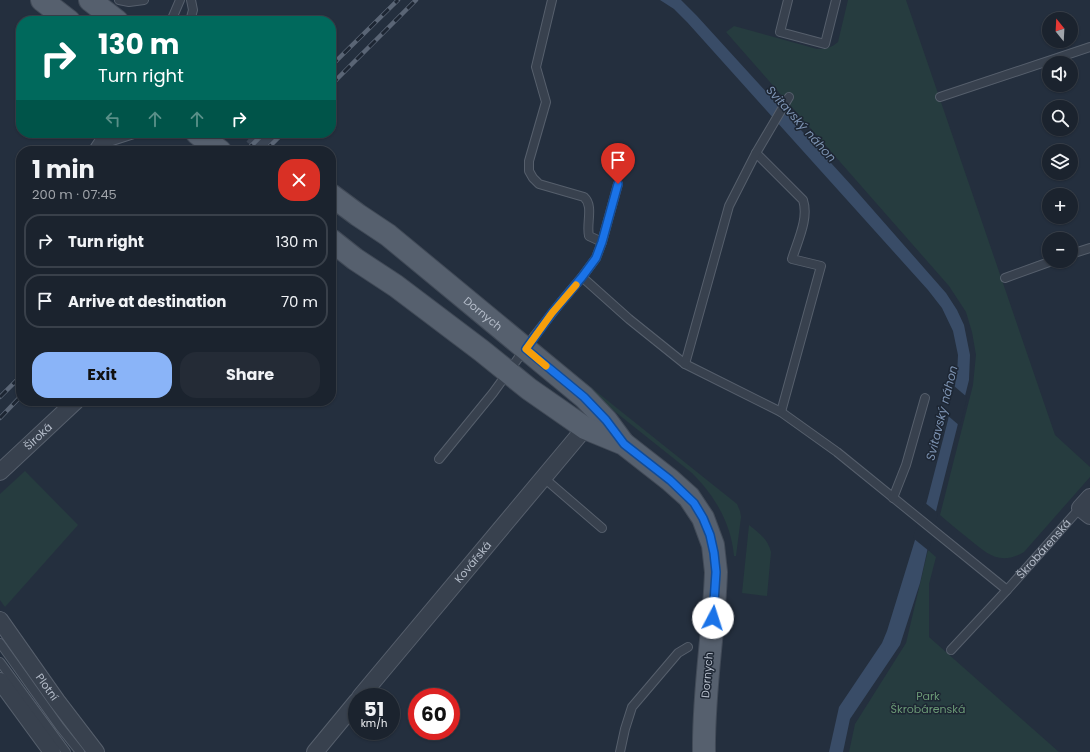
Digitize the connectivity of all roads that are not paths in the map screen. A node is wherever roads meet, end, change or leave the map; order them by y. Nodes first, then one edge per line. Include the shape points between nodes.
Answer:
1 (42, 0) edge
2 (90, 0) edge
3 (119, 0) edge
4 (144, 0) edge
5 (180, 0) edge
6 (191, 0) edge
7 (552, 0) edge
8 (788, 0) edge
9 (836, 0) edge
10 (63, 16) edge
11 (111, 16) edge
12 (173, 16) edge
13 (191, 16) edge
14 (1090, 47) edge
15 (789, 97) dead end
16 (940, 97) dead end
17 (112, 138) edge
18 (203, 138) edge
19 (102, 140) edge
20 (214, 146) edge
21 (756, 153) junction
22 (618, 184) dead end
23 (336, 199) edge
24 (602, 242) junction
25 (336, 244) edge
26 (1090, 248) edge
27 (1078, 252) edge
28 (1042, 265) edge
29 (582, 277) junction
30 (1005, 278) dead end
31 (526, 349) junction
32 (684, 364) junction
33 (508, 372) junction
34 (925, 398) dead end
35 (71, 406) edge
36 (781, 412) junction
37 (585, 428) junction
38 (624, 444) junction
39 (438, 460) dead end
40 (0, 472) edge
41 (544, 478) junction
42 (893, 498) junction
43 (1087, 507) edge
44 (602, 528) dead end
45 (1007, 590) junction
46 (0, 620) edge
47 (0, 643) edge
48 (688, 647) dead end
49 (951, 650) dead end
50 (0, 662) edge
51 (0, 681) edge
52 (368, 688) edge
53 (348, 712) edge
54 (52, 752) edge
55 (66, 752) edge
56 (80, 752) edge
57 (96, 752) edge
58 (315, 752) edge
59 (620, 752) edge
60 (704, 752) edge

1 - 10 main road
2 - 11 main road
3 - 4 lane
5 - 12 lane
6 - 13 lane
7 - 24 lane via 536,67 546,102 528,161 529,171 539,184 588,200 589,236
8 - 9 lane via 780,32 825,44
14 - 16 lane
15 - 21 lane
17 - 19 lane
18 - 20 main road
21 - 32 lane via 729,206
21 - 36 lane via 803,200 805,217 792,259 821,266
22 - 24 lane
23 - 31 main road, Dornych via 388,235
24 - 29 lane via 596,258
25 - 33 main road, Dornych
26 - 27 lane
28 - 30 lane
29 - 31 lane
29 - 32 lane
31 - 33 lane
31 - 38 main road, Dornych via 584,397
32 - 36 lane
33 - 37 main road, Dornych
33 - 39 lane
34 - 42 lane via 906,464
35 - 40 street, Široká
36 - 42 lane via 837,452
37 - 38 main road, Dornych
37 - 41 street, Kovářská
38 - 60 main road, Dornych via 689,497 703,518 713,545 716,580 706,688
41 - 44 lane
41 - 52 street, Kovářská
42 - 45 lane
43 - 45 lane, Škrobárenská
45 - 49 lane, Škrobárenská
46 - 57 street, Plotní
47 - 56 lane
48 - 59 lane via 678,653 632,708
50 - 55 lane
51 - 54 street
53 - 58 street

